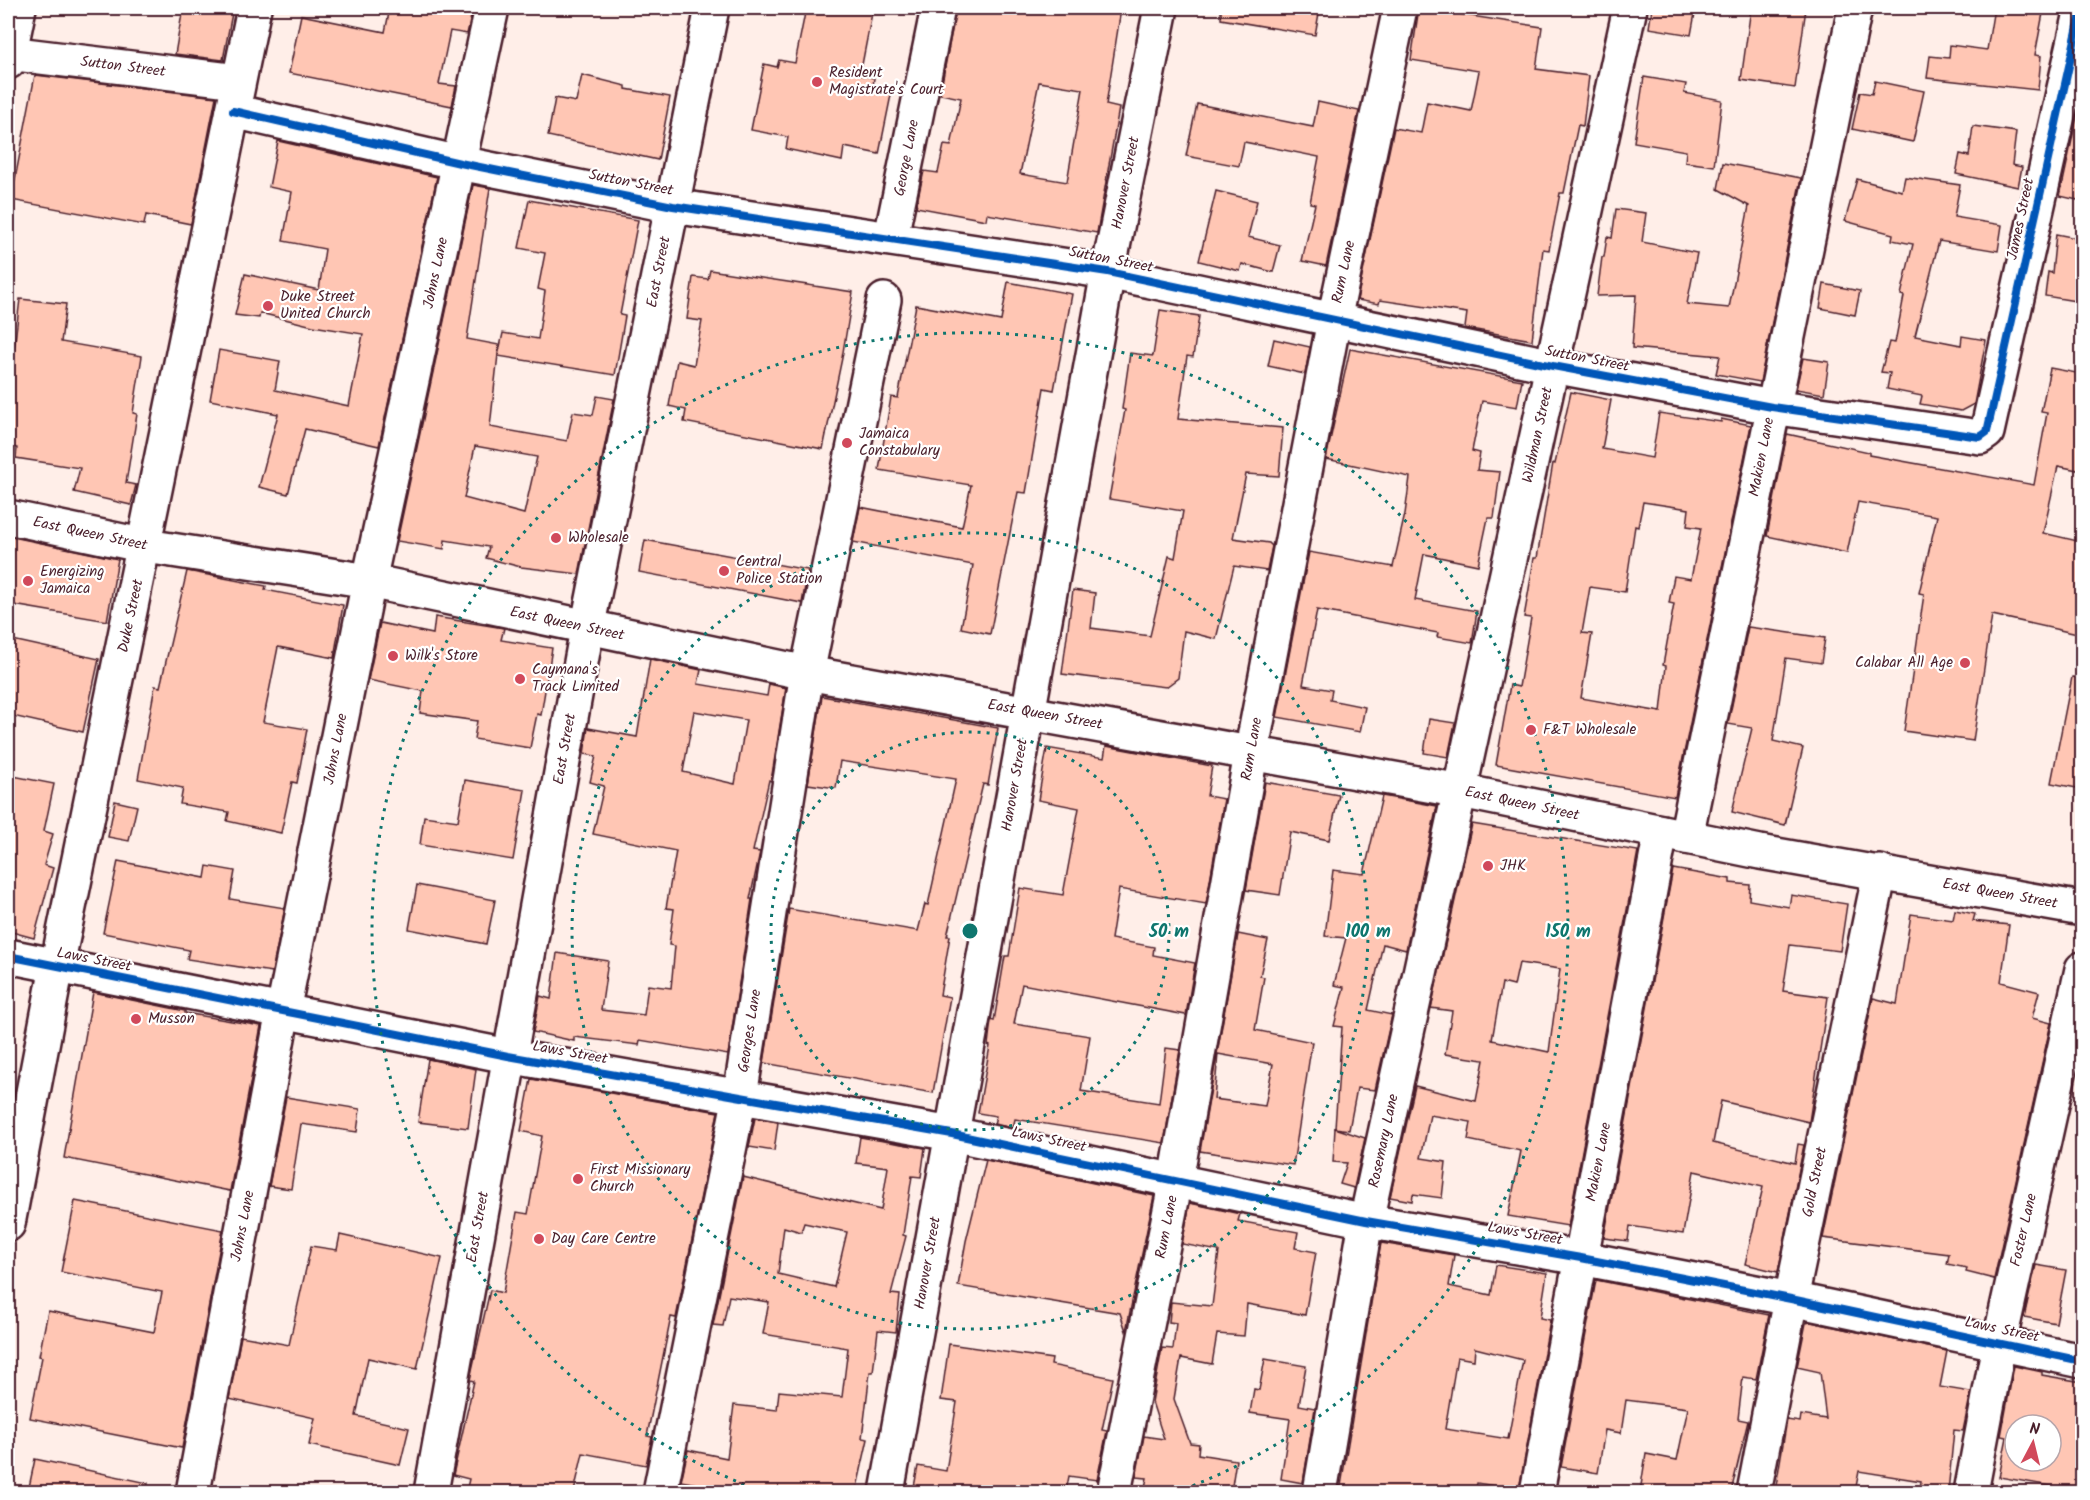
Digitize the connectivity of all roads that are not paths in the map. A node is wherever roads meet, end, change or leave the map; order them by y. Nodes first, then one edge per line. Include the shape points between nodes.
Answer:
1 (19, 8) edge
2 (254, 8) edge
3 (492, 8) edge
4 (712, 8) edge
5 (938, 8) edge
6 (1161, 8) edge
7 (1400, 8) edge
8 (1630, 8) edge
9 (1855, 8) edge
10 (2082, 8) edge
11 (8, 56) edge
12 (235, 96) junction
13 (460, 163) junction
14 (673, 206) junction
15 (891, 237) junction
16 (1108, 272) junction
17 (884, 300) dead end
18 (1334, 320) junction
19 (1553, 366) junction
20 (1772, 407) junction
21 (1984, 436) joint
22 (8, 517) edge
23 (146, 546) junction
24 (369, 581) junction
25 (587, 629) junction
26 (807, 673) junction
27 (1028, 711) junction
28 (1251, 754) junction
29 (1461, 791) junction
30 (1674, 834) junction
31 (1880, 872) junction
32 (2082, 909) edge
33 (8, 956) edge
34 (57, 966) junction
35 (2082, 969) edge
36 (283, 1011) junction
37 (508, 1056) junction
38 (740, 1096) junction
39 (952, 1134) junction
40 (1176, 1180) junction
41 (1366, 1221) junction
42 (8, 1224) edge
43 (1581, 1258) junction
44 (1791, 1299) junction
45 (1999, 1344) junction
46 (2082, 1361) edge
47 (193, 1492) edge
48 (431, 1492) edge
49 (660, 1492) edge
50 (886, 1492) edge
51 (1114, 1492) edge
52 (1320, 1492) edge
53 (1537, 1492) edge
54 (1754, 1492) edge
55 (1971, 1492) edge

1 - 11 street
2 - 12 street, Duke Street
3 - 13 street, Johns Lane
4 - 14 street, East Street
5 - 15 street, George Lane
6 - 16 street, Hanover Street
7 - 18 street, Rum Lane
8 - 19 street, Wildman Street
9 - 20 street, Makien Lane
10 - 21 street, James Street via 1988,432
11 - 12 street, Sutton Street
12 - 13 street, Sutton Street
12 - 23 street, Duke Street
13 - 14 street, Sutton Street
13 - 24 street, Johns Lane
14 - 15 street, Sutton Street
14 - 25 street, East Street
15 - 16 street, Sutton Street
16 - 18 street, Sutton Street
16 - 27 street, Hanover Street
17 - 26 street, Georges Lane
18 - 19 street, Sutton Street
18 - 28 street, Rum Lane
19 - 20 street, Sutton Street
19 - 29 street, Wildman Street
20 - 21 street, Sutton Street
20 - 30 street, Makien Lane
22 - 23 street, East Queen Street
23 - 24 street, East Queen Street
23 - 34 street, Duke Street
24 - 25 street, East Queen Street
24 - 36 street, Johns Lane
25 - 26 street, East Queen Street
25 - 37 street, East Street
26 - 27 street, East Queen Street
26 - 38 street, Georges Lane
27 - 28 street, East Queen Street
27 - 39 street, Hanover Street
28 - 29 street, East Queen Street
28 - 40 street, Rum Lane
29 - 30 street, East Queen Street
29 - 41 street, Rosemary Lane
30 - 31 street, East Queen Street
30 - 43 street, Makien Lane
31 - 32 street, East Queen Street
31 - 44 street, Gold Street
33 - 34 street, Laws Street
34 - 36 street, Laws Street
34 - 42 street, Duke Street
35 - 45 street, Foster Lane
36 - 37 street, Laws Street
36 - 47 street, Johns Lane
37 - 38 street, Laws Street
37 - 48 street, East Street
38 - 39 street, Laws Street
38 - 49 street, Georges Lane
39 - 40 street, Laws Street
39 - 50 street, Hanover Street
40 - 41 street, Laws Street
40 - 51 street, Rum Lane
41 - 43 street, Laws Street
41 - 52 street, Rosemary Lane
43 - 44 street, Laws Street
43 - 53 street, Makien Lane
44 - 45 street, Laws Street
44 - 54 street, Gold Street
45 - 46 street, Laws Street
45 - 55 street, Foster Lane

